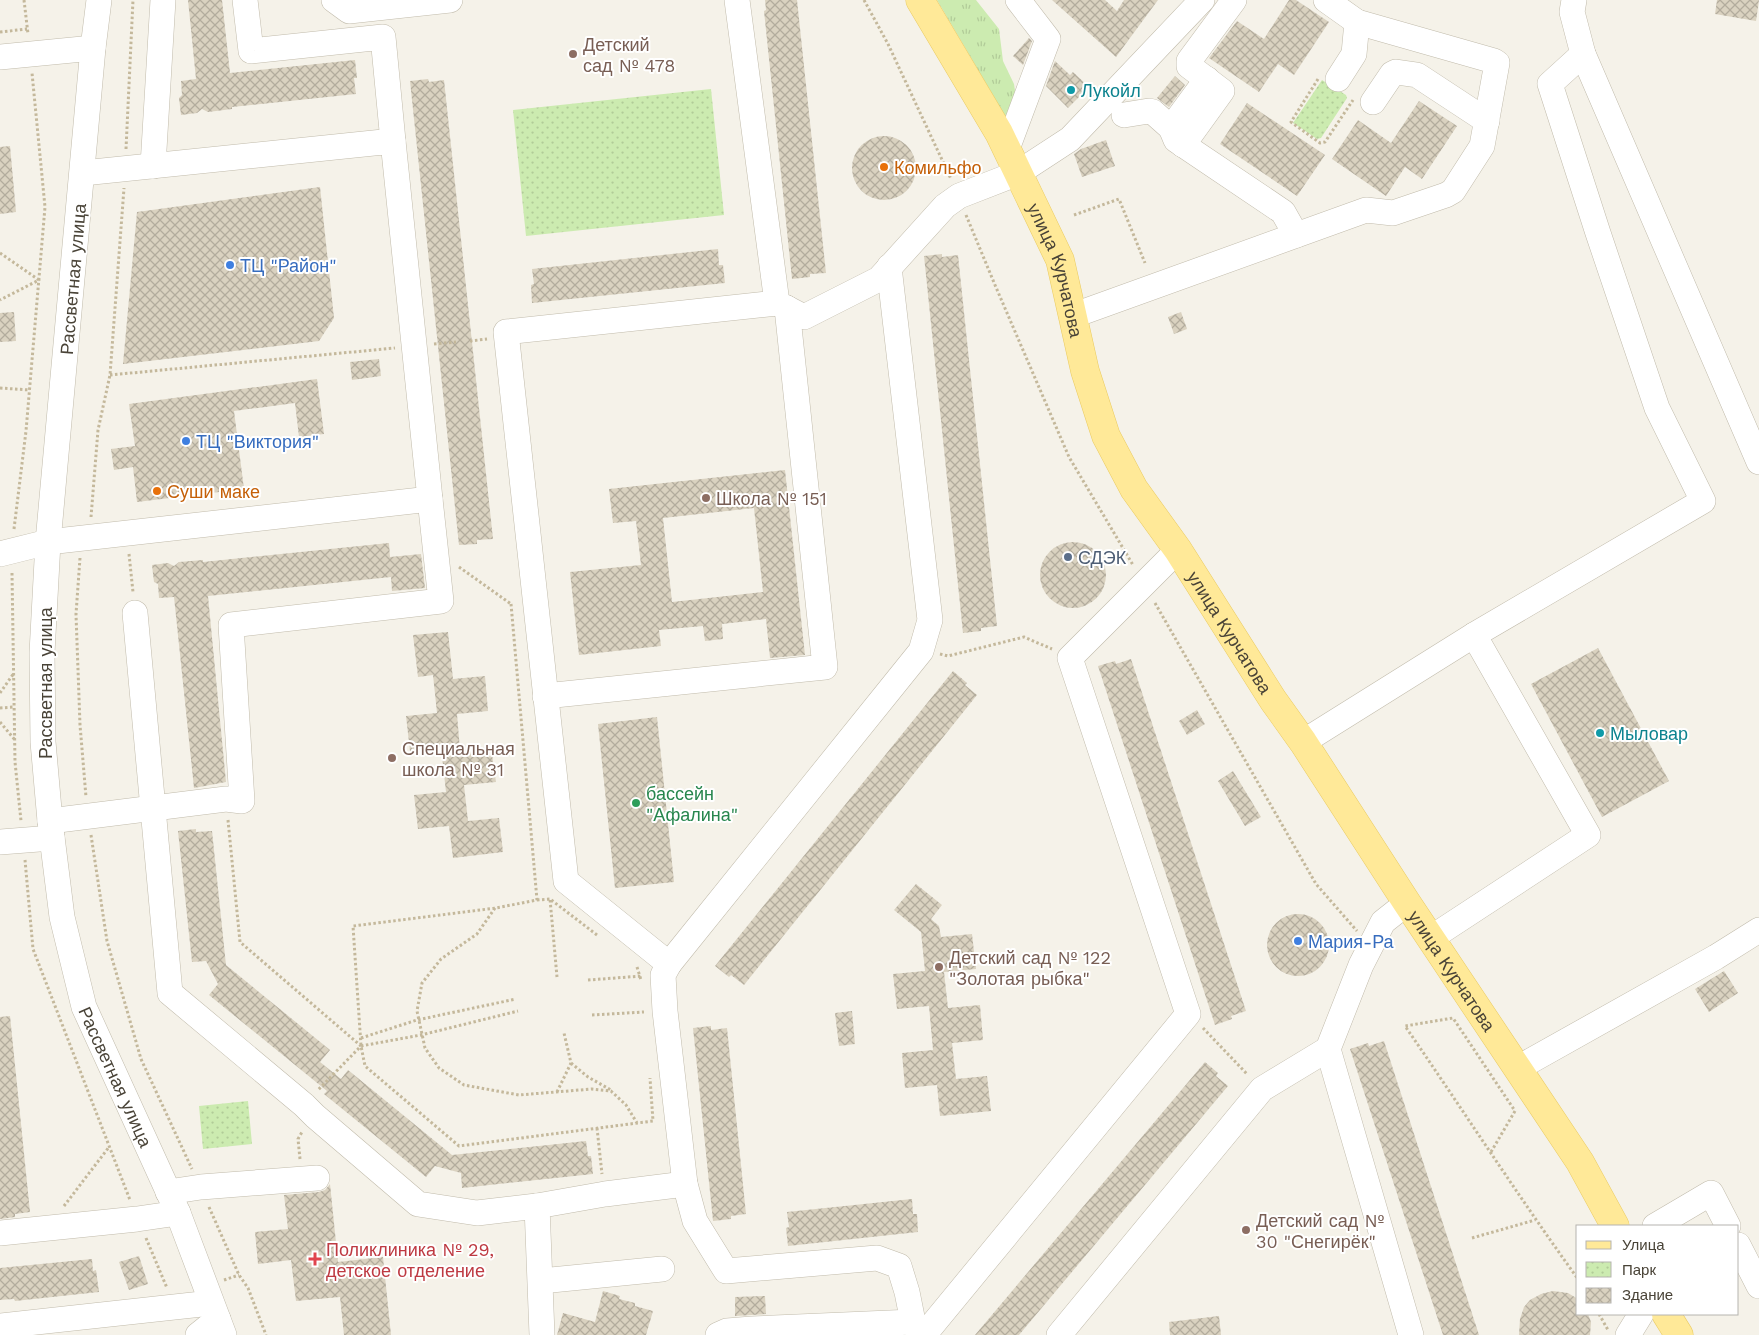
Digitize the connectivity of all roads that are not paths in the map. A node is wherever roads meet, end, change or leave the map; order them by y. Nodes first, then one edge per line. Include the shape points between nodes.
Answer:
1 (99, 0) edge
2 (163, 0) edge
3 (245, 0) edge
4 (334, 0) edge
5 (450, 0) edge
6 (737, 0) edge
7 (920, 0) edge
8 (1018, 0) edge
9 (1202, 0) edge
10 (1234, 0) edge
11 (1326, 0) edge
12 (1574, 0) edge
13 (1356, 22) junction
14 (1418, 39) junction
15 (93, 48) junction
16 (1583, 54) junction
17 (0, 57) edge
18 (1408, 73) junction
19 (1329, 77) road end
20 (1364, 100) road end
21 (1124, 115) dead end
22 (1487, 122) junction
23 (1177, 136) junction
24 (393, 141) junction
25 (1012, 161) junction
26 (153, 166) junction
27 (83, 173) junction
28 (1296, 235) junction
29 (889, 267) junction
30 (782, 305) junction
31 (1072, 316) junction
32 (1759, 462) edge
33 (430, 499) junction
34 (48, 542) junction
35 (1178, 550) junction
36 (0, 554) edge
37 (135, 613) road end
38 (1474, 635) junction
39 (546, 696) junction
40 (1303, 742) junction
41 (153, 809) junction
42 (51, 829) junction
43 (0, 842) edge
44 (1408, 903) junction
45 (1759, 930) edge
46 (1431, 938) junction
47 (653, 975) junction
48 (1328, 1049) junction
49 (1518, 1068) junction
50 (310, 1179) road end
51 (685, 1184) junction
52 (173, 1202) junction
53 (537, 1206) junction
54 (1615, 1225) edge
55 (1657, 1225) edge
56 (1727, 1225) edge
57 (0, 1234) edge
58 (1739, 1247) edge
59 (662, 1269) dead end
60 (541, 1280) junction
61 (1759, 1286) edge
62 (1640, 1315) edge
63 (1667, 1315) edge
64 (218, 1319) edge
65 (0, 1326) edge
66 (919, 1331) edge
67 (198, 1335) edge
68 (542, 1335) edge
69 (718, 1335) edge
70 (1059, 1335) edge
71 (1411, 1335) edge
72 (1628, 1335) edge
73 (1679, 1335) edge

1 - 15 street, Рассветная улица
2 - 26 street
3 - 24 street via 251,51 383,37
4 - 5 street via 349,11
6 - 30 street
7 - 25 main road, улица Курчатова via 999,133
8 - 25 street via 1048,39
9 - 25 street via 1070,139
10 - 23 street via 1189,62 1189,66 1207,79
11 - 13 street
12 - 16 street via 1572,12
13 - 14 street
13 - 19 street via 1354,54
14 - 18 street
14 - 22 street via 1497,63
15 - 17 street
15 - 27 street, Рассветная улица
16 - 32 street
16 - 38 street via 1550,84 1657,408 1702,500
18 - 20 street via 1392,74
18 - 22 street via 1417,75
21 - 23 street via 1151,111
22 - 28 street via 1482,146 1450,194 1393,213 1366,210
23 - 28 street via 1282,212
24 - 26 street
24 - 33 street
25 - 29 street via 945,206
25 - 31 main road, улица Курчатова via 1060,260
26 - 27 street
27 - 34 street, Рассветная улица
28 - 31 street
29 - 30 street via 879,279 804,317
29 - 47 street via 930,620 921,650
30 - 39 street via 506,332
30 - 39 street via 825,667
31 - 35 main road, улица Курчатова via 1106,436 1134,489
33 - 34 street
33 - 41 street via 441,601 231,625 242,801 226,799
34 - 36 street
34 - 42 street, Рассветная улица via 42,663 43,742
35 - 40 main road, улица Курчатова
35 - 66 street via 1070,658 1188,1014
37 - 41 street
38 - 40 street
38 - 46 street via 1588,835
39 - 47 street via 566,881
40 - 44 main road, улица Курчатова
41 - 42 street via 88,815
41 - 53 street via 170,993 418,1204 477,1213
42 - 43 street
42 - 52 street, Рассветная улица via 62,917 84,1007
44 - 46 main road, улица Курчатова
44 - 48 street via 1383,922 1361,965
45 - 49 street
46 - 49 main road, улица Курчатова
47 - 51 street via 650,1012
48 - 70 street via 1262,1089
48 - 71 street
49 - 54 main road, улица Курчатова via 1580,1162
50 - 52 street via 201,1187
51 - 53 street
51 - 66 street via 695,1221 726,1271 877,1258 899,1266
52 - 57 street via 137,1219
52 - 64 street, Рассветная улица
53 - 60 street
55 - 56 street via 1711,1193
58 - 61 street
59 - 60 street
60 - 68 street
62 - 72 street
63 - 73 main road
64 - 65 street
64 - 67 street
66 - 69 street via 752,1329

